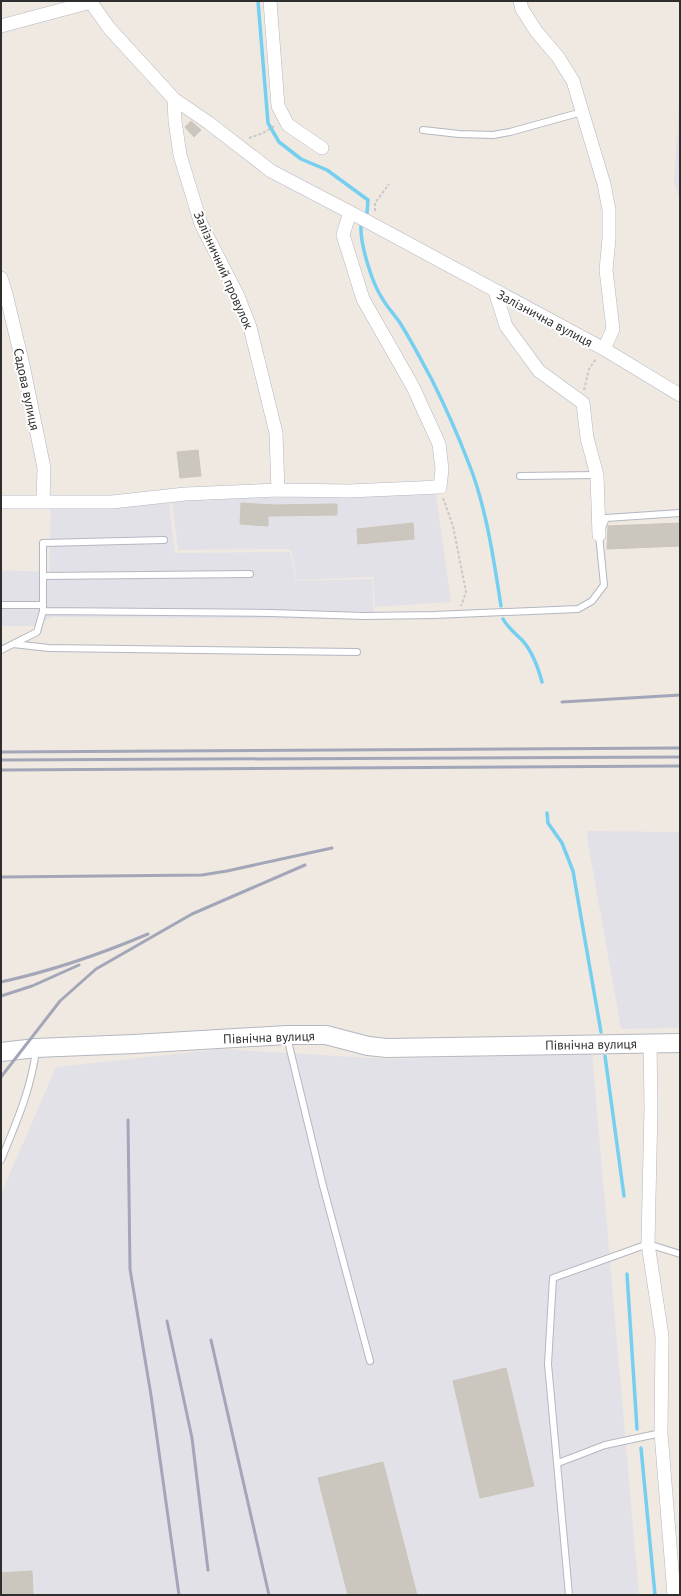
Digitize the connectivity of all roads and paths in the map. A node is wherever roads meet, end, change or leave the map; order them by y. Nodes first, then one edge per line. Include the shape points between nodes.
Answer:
1 (91, 1) edge
2 (270, 1) edge
3 (520, 1) edge
4 (1, 26) edge
5 (174, 98) junction
6 (582, 112) junction
7 (277, 125) dead end
8 (423, 130) dead end
9 (264, 133) dead end
10 (322, 148) dead end
11 (389, 184) dead end
12 (363, 219) junction
13 (1, 278) edge
14 (495, 291) junction
15 (604, 350) junction
16 (680, 395) edge
17 (583, 403) junction
18 (597, 475) junction
19 (520, 476) dead end
20 (440, 487) junction
21 (278, 490) junction
22 (1, 502) edge
23 (43, 502) junction
24 (680, 513) edge
25 (599, 535) junction
26 (164, 540) dead end
27 (250, 574) dead end
28 (43, 576) junction
29 (1, 605) edge
30 (43, 608) junction
31 (458, 614) junction
32 (13, 644) junction
33 (1, 650) edge
34 (357, 652) dead end
35 (287, 1035) junction
36 (680, 1043) edge
37 (650, 1044) junction
38 (36, 1048) junction
39 (1, 1052) edge
40 (1, 1160) edge
41 (648, 1244) junction
42 (680, 1254) edge
43 (370, 1361) dead end
44 (661, 1433) junction
45 (558, 1463) junction
46 (569, 1595) edge
47 (674, 1595) edge

1 - 4 street
1 - 5 street, Залізнична вулиця via 108,28
2 - 10 street via 278,106 288,125
3 - 6 street, Залізнична вулиця via 536,31 558,57 573,81
5 - 12 street, Залізнична вулиця via 271,170
5 - 21 street, Залізничний провулок via 180,155 201,224 238,296 250,327 276,433
6 - 8 lane via 493,135
6 - 15 street, Залізнична вулиця via 604,184 609,210 606,270 614,329
7 - 9 path
11 - 12 path
12 - 14 street, Залізнична вулиця
12 - 20 street via 343,235 363,299 413,387 439,444 442,469
13 - 23 street, Садова вулиця via 23,365 44,468
14 - 15 street, Залізнична вулиця
14 - 17 street via 506,326 539,371
15 - 16 street
15 - 17 path via 589,369
17 - 18 street via 587,438
18 - 19 lane
18 - 25 street
20 - 21 street via 349,492
20 - 31 path via 453,526 466,592
21 - 23 street via 185,494 112,502
22 - 23 street
24 - 25 lane via 606,518
25 - 31 lane via 604,584 592,601 578,609
26 - 28 lane via 43,543
27 - 28 lane
28 - 30 lane
29 - 30 lane
30 - 31 lane via 364,616
30 - 32 lane via 37,632
32 - 33 lane
32 - 34 lane via 49,648
35 - 37 street, Північна вулиця via 326,1035 368,1046 387,1048
35 - 38 street, Північна вулиця
35 - 43 lane via 322,1182
36 - 37 street, Північна вулиця
37 - 41 street
38 - 39 street, Північна вулиця
38 - 40 lane via 26,1096
41 - 42 lane
41 - 44 street via 662,1336
41 - 45 lane via 553,1278 548,1364
44 - 45 lane via 605,1445
44 - 47 street
45 - 46 lane

